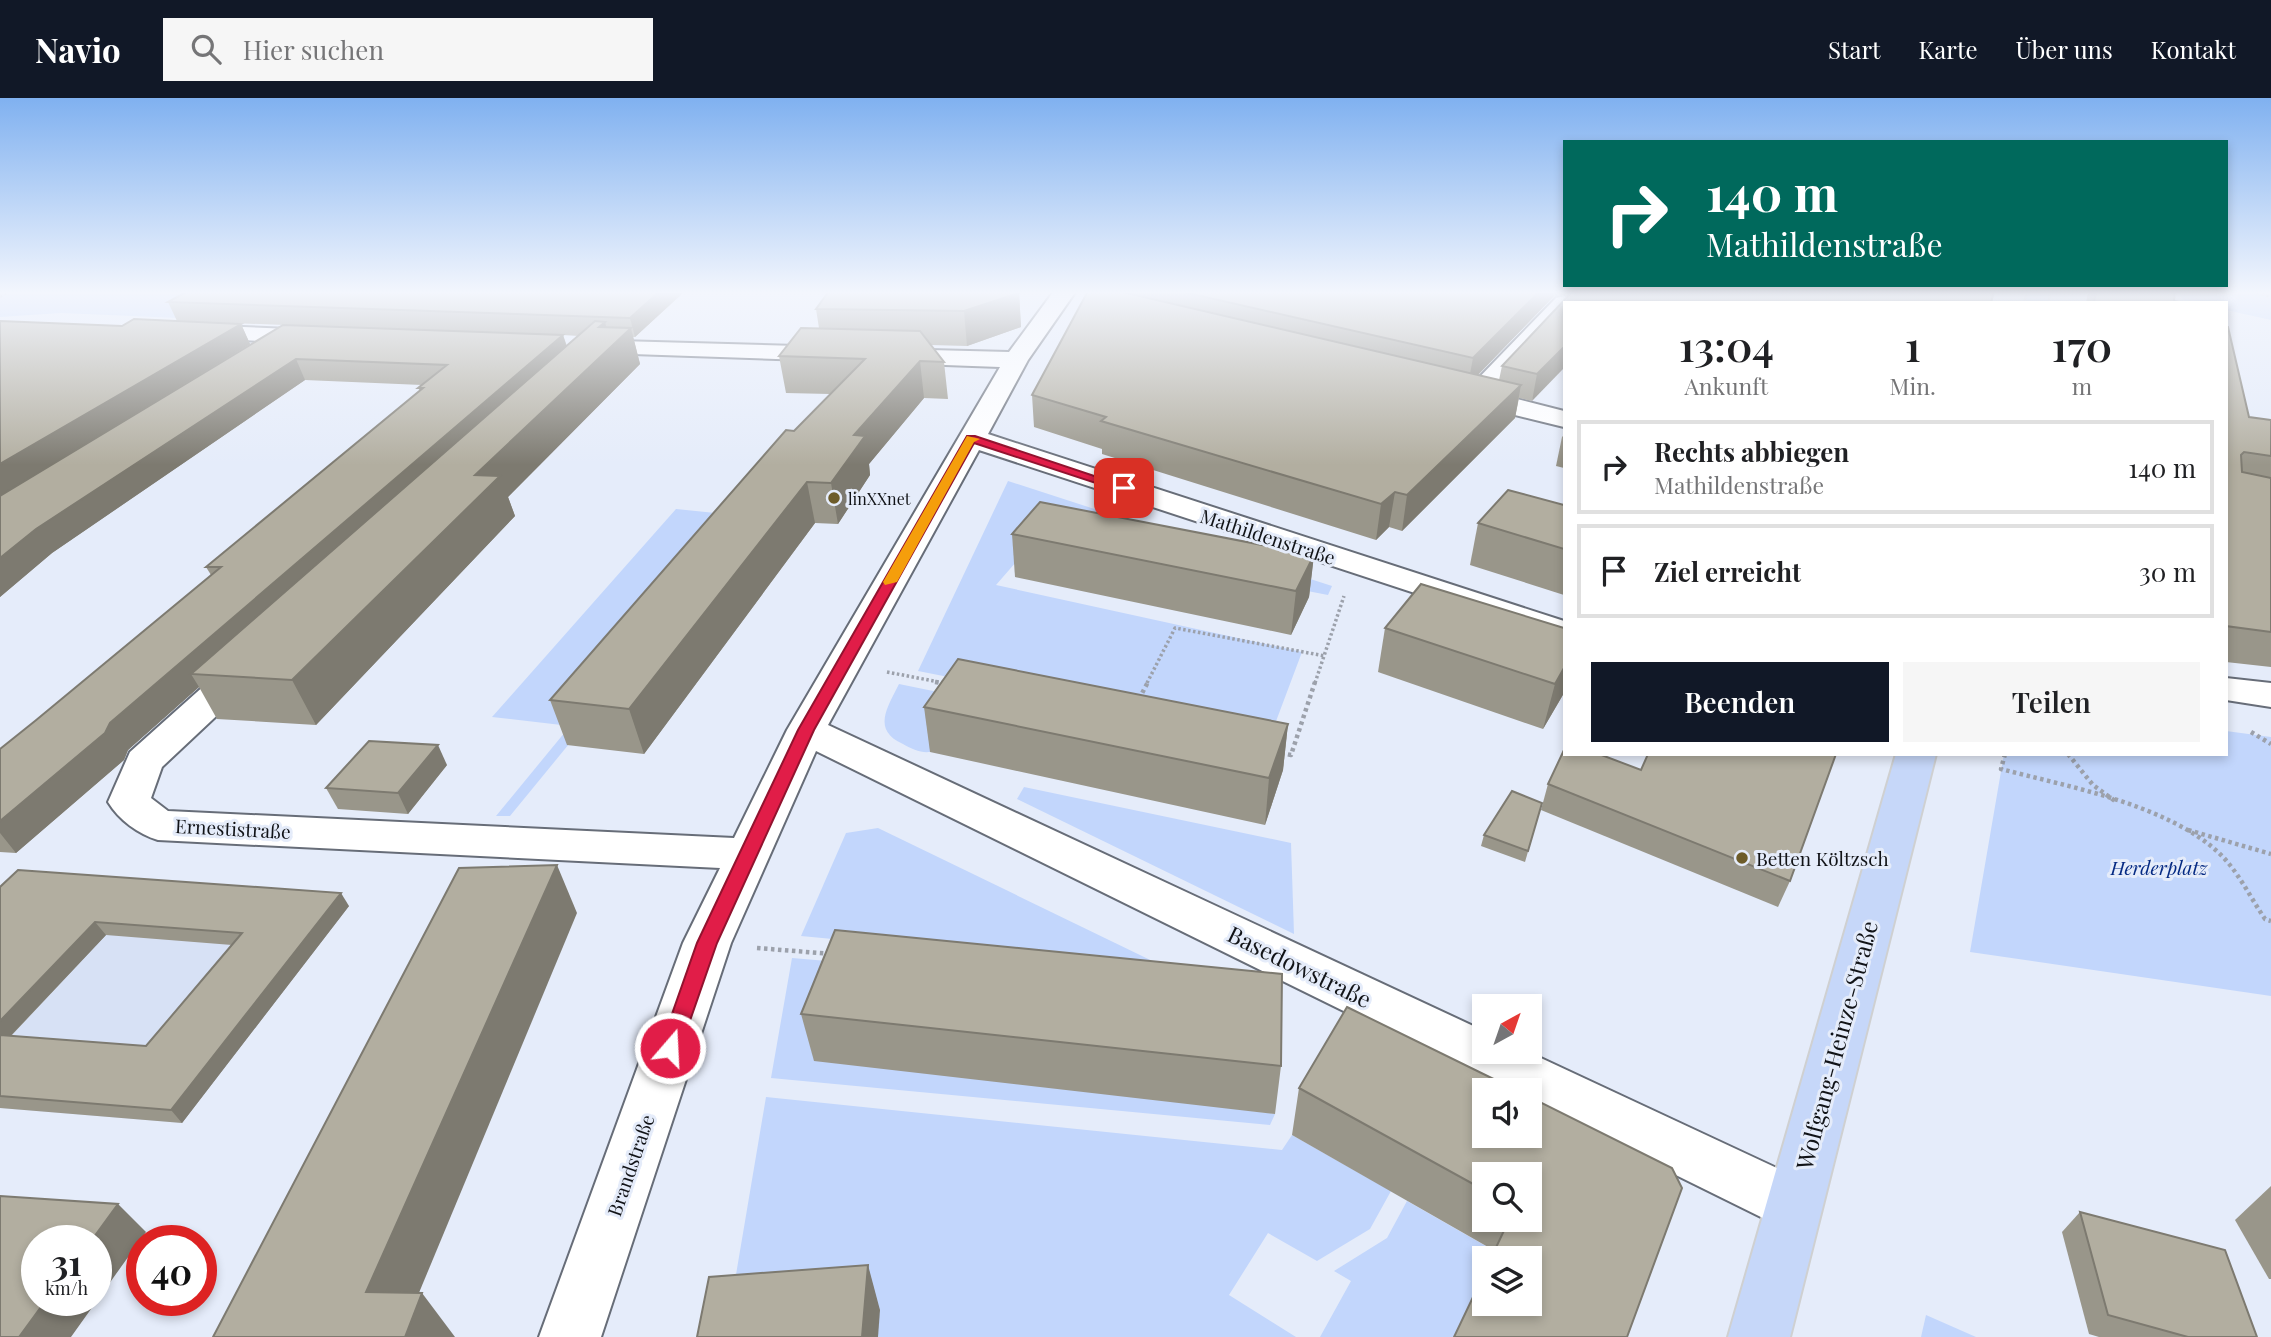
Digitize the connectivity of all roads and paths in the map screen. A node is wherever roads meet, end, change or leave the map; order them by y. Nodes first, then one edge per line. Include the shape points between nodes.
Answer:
1 (266, 349) edge
2 (592, 349) edge
3 (656, 349) edge
4 (1024, 349) edge
5 (1521, 349) edge
6 (251, 358) edge
7 (561, 360) edge
8 (1016, 360) junction
9 (1441, 389) edge
10 (1475, 397) junction
11 (1563, 419) edge
12 (971, 438) junction
13 (1354, 564) junction
14 (1563, 632) edge
15 (272, 645) edge
16 (1325, 656) junction
17 (845, 663) junction
18 (952, 685) edge
19 (2228, 689) edge
20 (2271, 695) edge
21 (1133, 709) edge
22 (806, 730) junction
23 (2251, 733) dead end
24 (2271, 744) edge
25 (1277, 752) edge
26 (1915, 756) edge
27 (2004, 756) edge
28 (2070, 756) edge
29 (2118, 803) junction
30 (2181, 828) junction
31 (749, 854) junction
32 (2271, 854) edge
33 (2271, 921) edge
34 (707, 943) junction
35 (846, 955) edge
36 (1793, 1204) junction
37 (570, 1337) edge
38 (1759, 1337) edge

1 - 6 street
2 - 7 street
3 - 8 street
4 - 8 street, Brandstraße
5 - 10 street
8 - 12 street, Brandstraße
9 - 10 street
10 - 11 street
12 - 13 street, Mathildenstraße
12 - 17 street, Brandstraße
13 - 14 street, Mathildenstraße
13 - 16 path
15 - 31 street, Ernestistraße via 144,761 129,802 158,825
16 - 21 path via 1175,628
16 - 25 path via 1291,755
17 - 18 path
17 - 22 street, Brandstraße
19 - 20 street
22 - 31 street, Brandstraße
22 - 36 street, Basedowstraße
23 - 24 path
26 - 36 main road, Wolfgang-Heinze-Straße
27 - 29 path via 2001,769
28 - 29 path via 2092,785
29 - 30 path
30 - 32 path
30 - 33 path via 2219,853 2265,919
31 - 34 street, Brandstraße
34 - 35 path
34 - 37 street, Brandstraße
36 - 38 main road, Wolfgang-Heinze-Straße

